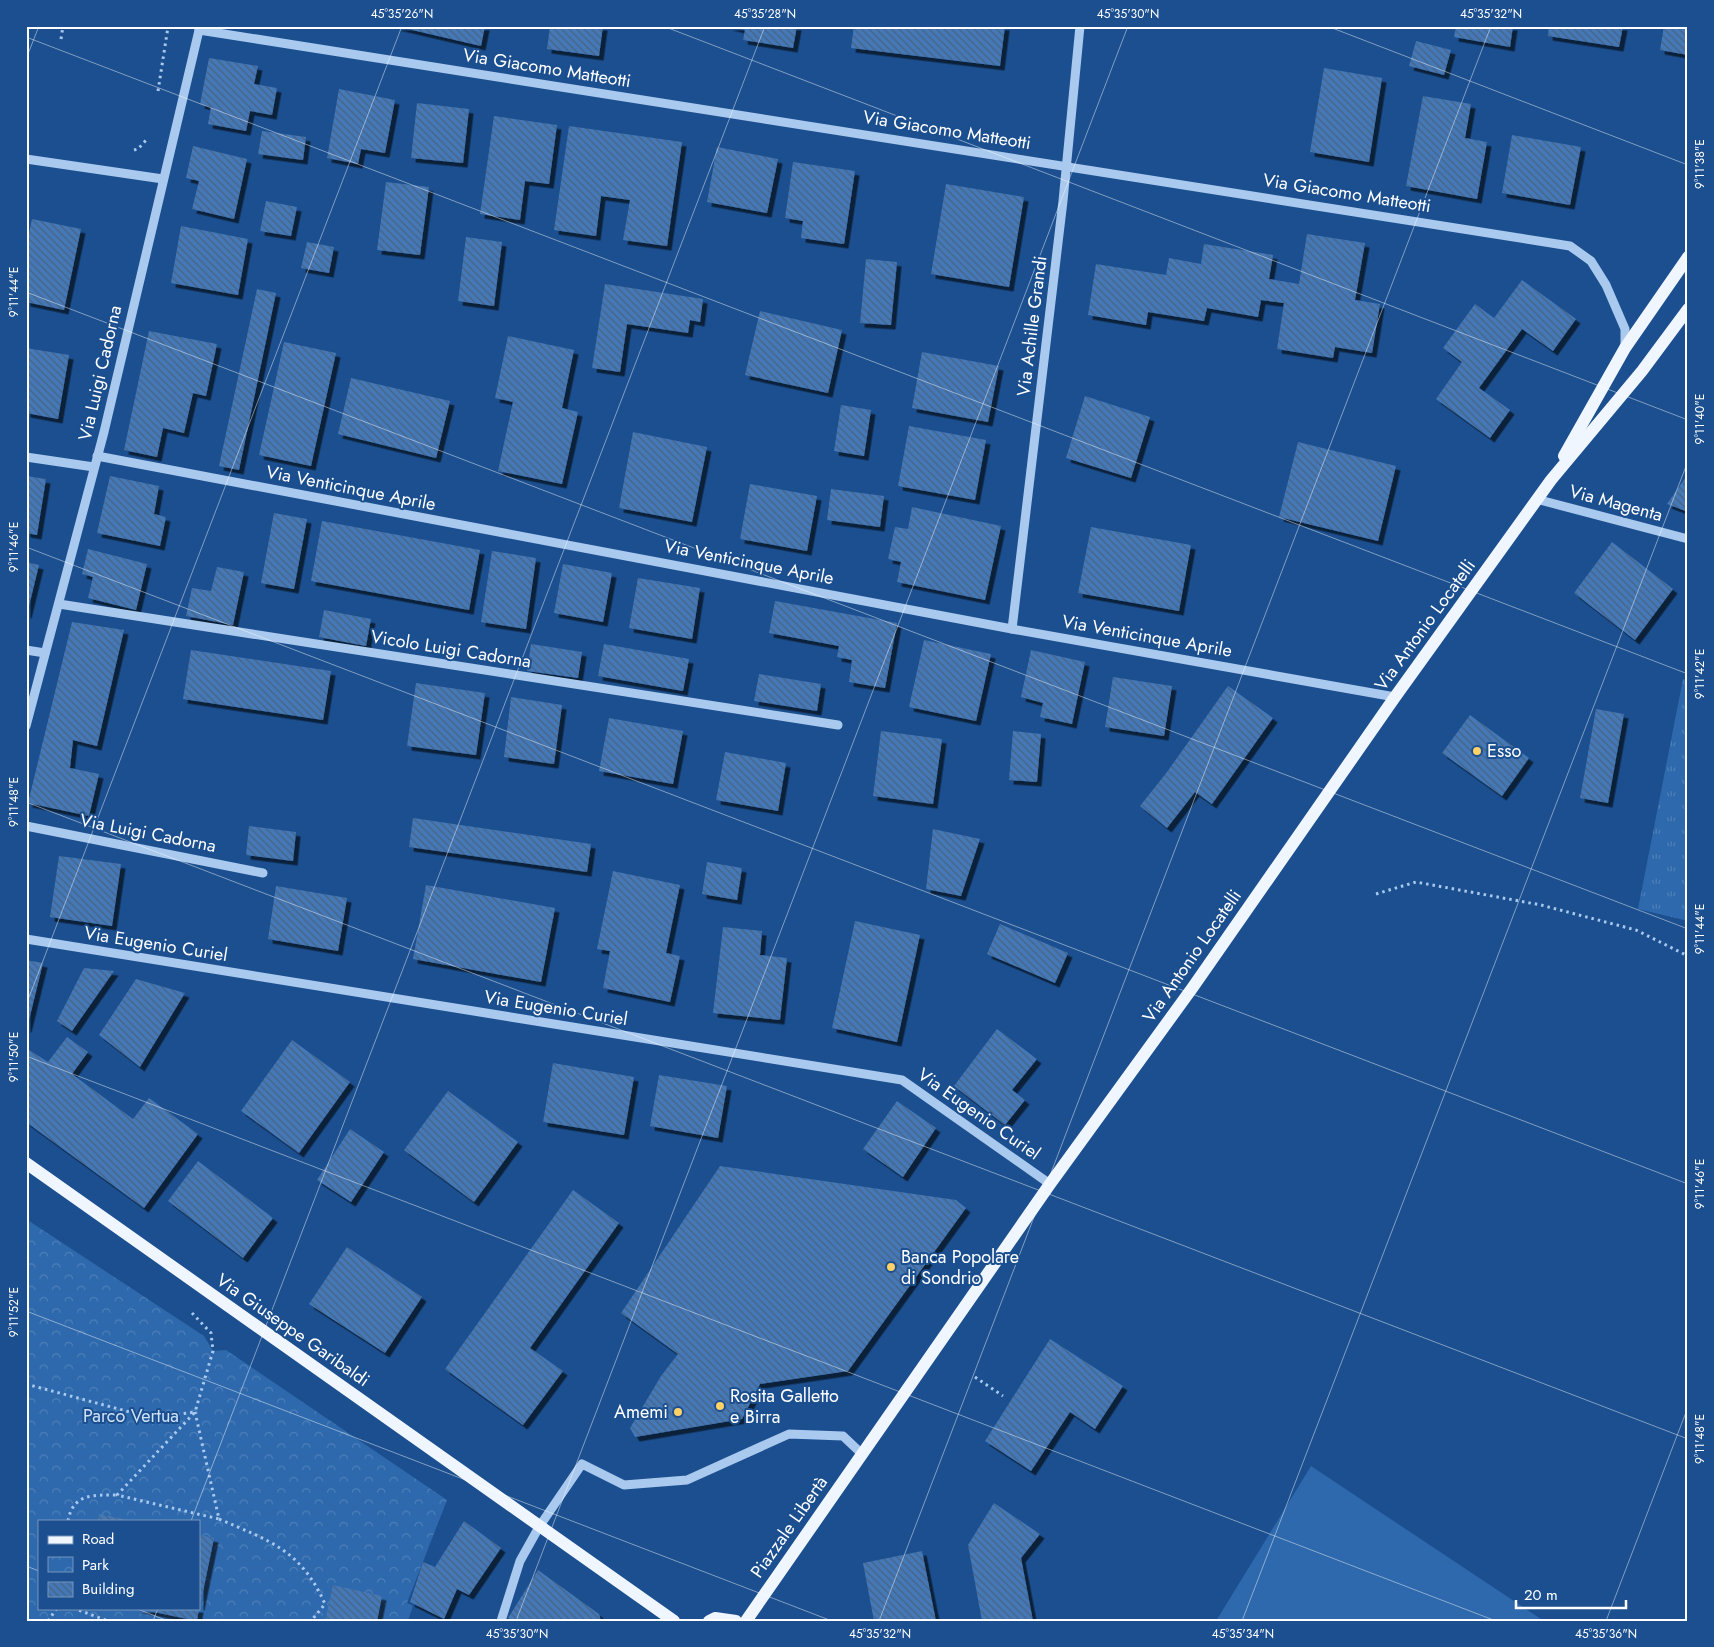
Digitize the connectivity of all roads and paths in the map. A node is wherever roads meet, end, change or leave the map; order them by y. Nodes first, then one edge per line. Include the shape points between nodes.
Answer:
1 (63, 26) edge
2 (1080, 26) edge
3 (199, 28) edge
4 (61, 39) dead end
5 (150, 130) dead end
6 (129, 150) dead end
7 (26, 159) edge
8 (1067, 165) junction
9 (163, 179) junction
10 (1688, 257) edge
11 (1688, 309) edge
12 (1625, 348) junction
13 (97, 456) junction
14 (26, 457) edge
15 (94, 467) junction
16 (1551, 480) junction
17 (1536, 499) junction
18 (1688, 539) edge
19 (59, 604) junction
20 (1012, 629) junction
21 (26, 650) edge
22 (45, 653) junction
23 (1395, 697) junction
24 (838, 725) dead end
25 (26, 726) edge
26 (26, 826) edge
27 (263, 873) dead end
28 (1376, 894) dead end
29 (26, 939) edge
30 (1688, 956) edge
31 (26, 1163) edge
32 (1050, 1184) junction
33 (209, 1292) junction
34 (975, 1377) dead end
35 (26, 1384) edge
36 (1004, 1396) dead end
37 (195, 1412) junction
38 (862, 1454) junction
39 (117, 1495) junction
40 (219, 1519) junction
41 (68, 1520) edge
42 (539, 1527) junction
43 (56, 1610) edge
44 (78, 1610) edge
45 (48, 1621) edge
46 (108, 1621) edge
47 (311, 1621) edge
48 (501, 1621) edge
49 (674, 1621) edge
50 (709, 1621) edge
51 (736, 1621) edge
52 (746, 1621) edge

1 - 4 path
2 - 8 street, Via Achille Grandi
3 - 8 street, Via Giacomo Matteotti
3 - 9 street, Via Luigi Cadorna
5 - 6 path via 148,138 138,149
7 - 9 street
8 - 12 street, Via Giacomo Matteotti via 1570,246 1591,261 1606,285 1625,329
8 - 20 street, Via Achille Grandi
9 - 13 street, Via Luigi Cadorna
10 - 12 main road, Via Antonio Locatelli
11 - 16 main road, Via Antonio Locatelli via 1642,371
12 - 16 main road, Via Antonio Locatelli
13 - 15 street, Via Luigi Cadorna
13 - 20 street, Via Venticinque Aprile
14 - 15 street
15 - 19 street, Via Luigi Cadorna
16 - 17 main road, Via Antonio Locatelli
17 - 18 street, Via Magenta
17 - 23 main road, Via Antonio Locatelli
19 - 22 street, Via Luigi Cadorna
19 - 24 street, Vicolo Luigi Cadorna
20 - 23 street, Via Venticinque Aprile
21 - 22 street
22 - 25 street, Via Luigi Cadorna
23 - 32 main road, Via Antonio Locatelli via 1193,987
26 - 27 street, Via Luigi Cadorna
28 - 30 path via 1416,882 1541,905 1636,930
29 - 32 street, Via Eugenio Curiel via 902,1080
31 - 33 main road, Via Giuseppe Garibaldi
32 - 38 main road, Via Antonio Locatelli
33 - 37 path via 191,1314 211,1333 214,1351
33 - 42 main road, Via Giuseppe Garibaldi
34 - 36 path
35 - 37 path via 152,1418
37 - 39 path
37 - 40 path
38 - 42 street via 843,1436 789,1434 688,1480 624,1485 582,1464
38 - 52 main road, Piazzale Libertà
39 - 40 path
39 - 41 path via 90,1495 80,1500 70,1510
40 - 47 path via 269,1540 299,1561 325,1604
42 - 48 street via 520,1561
42 - 49 main road
43 - 45 path
44 - 46 path
50 - 51 main road via 723,1618

